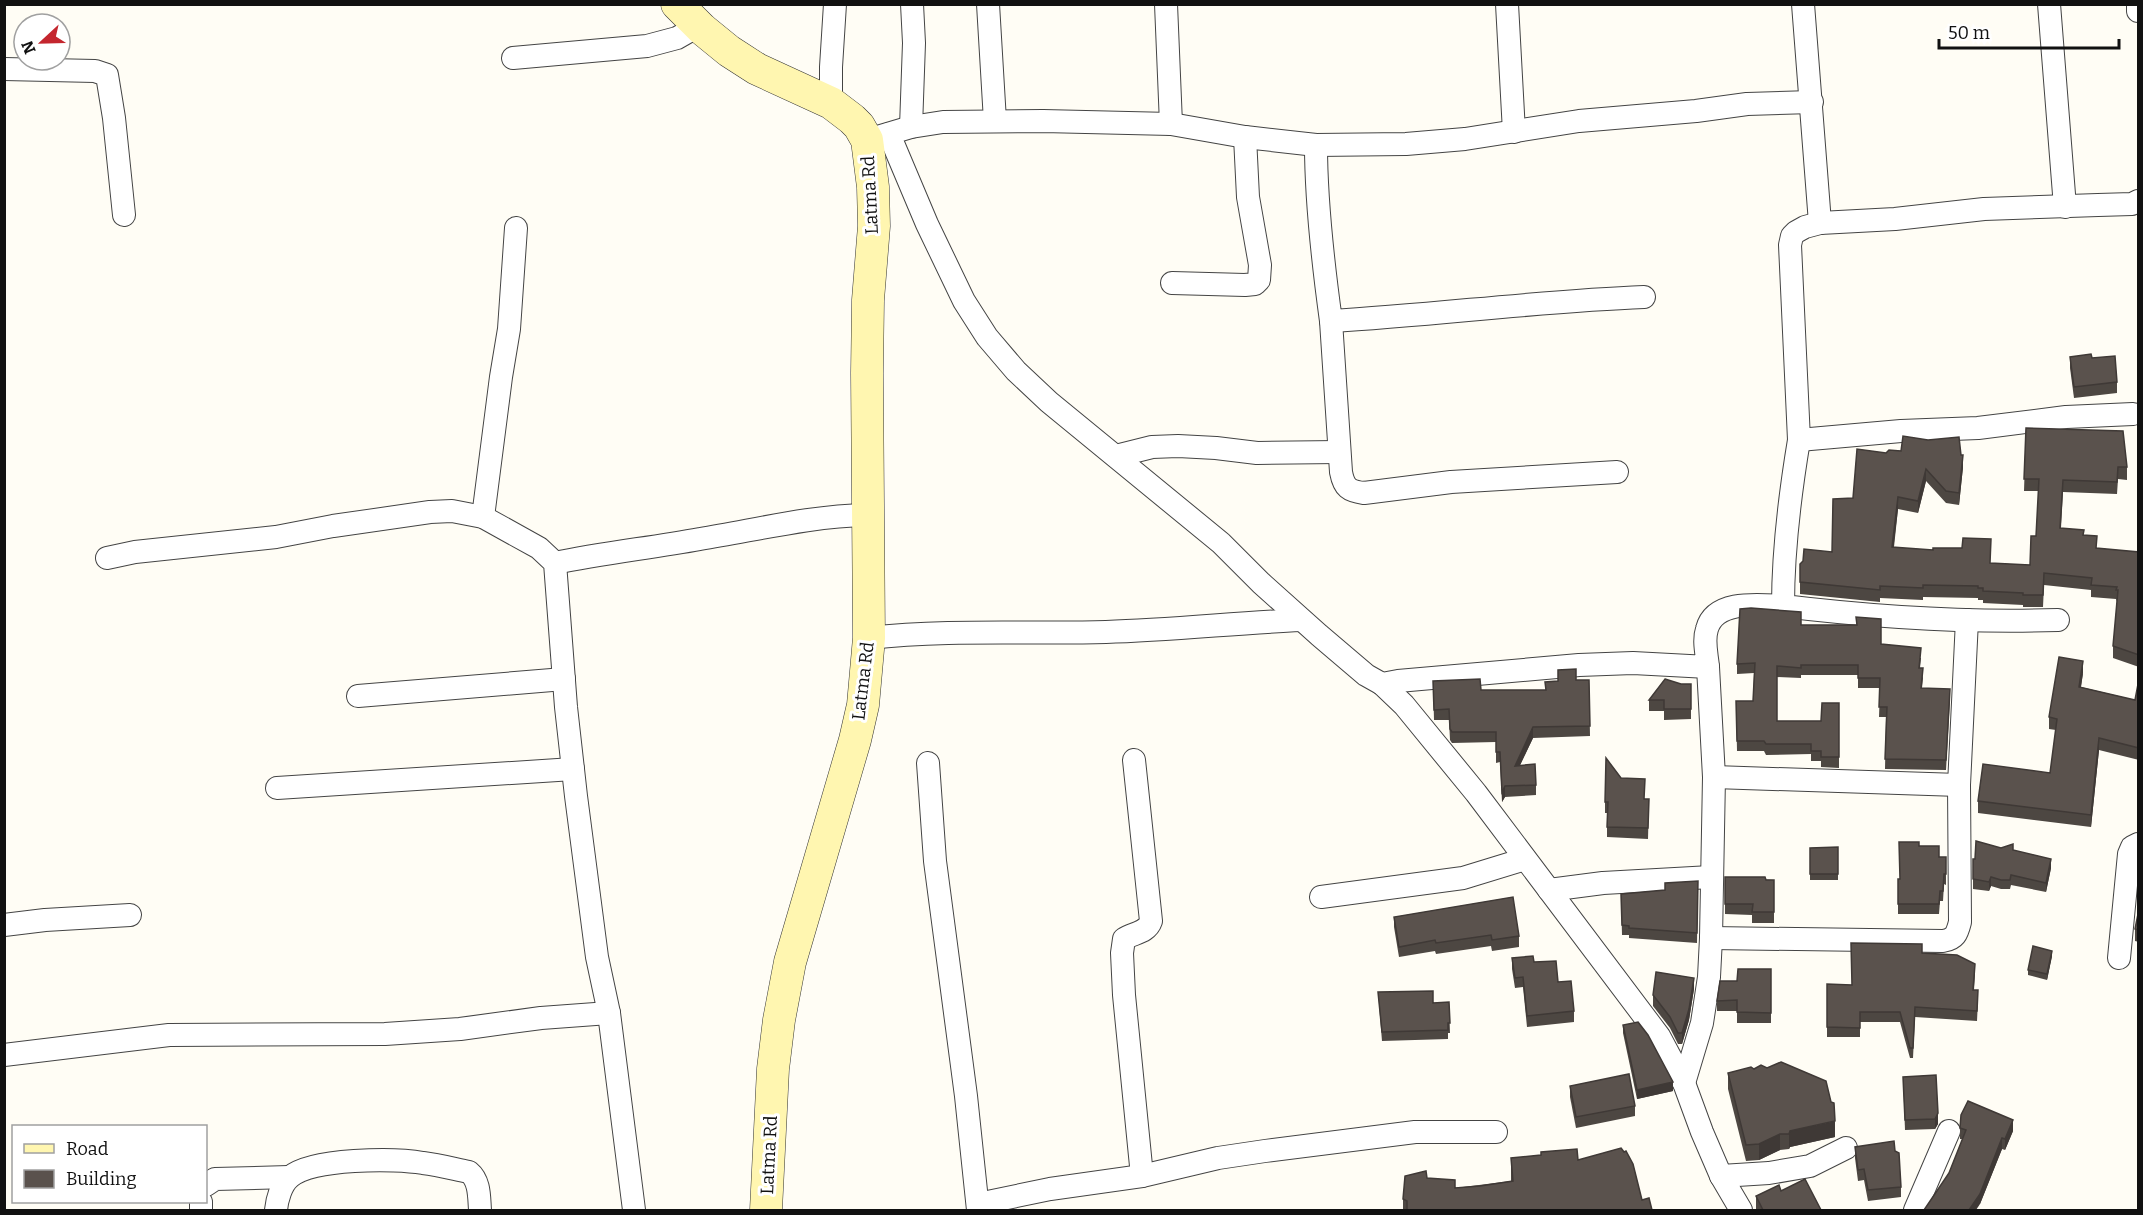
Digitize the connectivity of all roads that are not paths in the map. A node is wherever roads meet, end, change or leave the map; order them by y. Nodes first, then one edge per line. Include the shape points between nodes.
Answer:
1 (835, 4) edge
2 (912, 4) edge
3 (988, 4) edge
4 (1166, 4) edge
5 (1507, 4) edge
6 (1803, 4) edge
7 (2049, 4) edge
8 (2138, 4) edge
9 (2139, 11) edge
10 (688, 15) edge
11 (513, 58) dead end
12 (4, 69) edge
13 (1812, 102) junction
14 (831, 103) junction
15 (995, 121) junction
16 (1171, 124) junction
17 (912, 127) junction
18 (1514, 132) junction
19 (878, 137) junction
20 (1245, 137) junction
21 (1316, 146) junction
22 (2139, 201) edge
23 (2065, 207) junction
24 (124, 215) dead end
25 (1820, 223) junction
26 (516, 228) dead end
27 (1172, 283) dead end
28 (1644, 297) dead end
29 (1331, 321) junction
30 (2133, 414) dead end
31 (1799, 440) junction
32 (1339, 452) junction
33 (1116, 456) junction
34 (1617, 472) dead end
35 (867, 515) junction
36 (483, 517) junction
37 (107, 558) dead end
38 (555, 563) junction
39 (1783, 606) junction
40 (1301, 620) junction
41 (1967, 620) junction
42 (2058, 620) dead end
43 (869, 638) junction
44 (1708, 667) junction
45 (564, 679) junction
46 (1382, 684) junction
47 (358, 696) dead end
48 (1134, 760) dead end
49 (928, 763) dead end
50 (573, 770) junction
51 (1714, 777) junction
52 (1959, 785) junction
53 (277, 788) dead end
54 (2139, 844) edge
55 (1525, 859) junction
56 (1711, 877) junction
57 (1549, 890) junction
58 (1321, 897) dead end
59 (130, 915) dead end
60 (4, 925) edge
61 (1711, 938) junction
62 (2118, 958) dead end
63 (609, 1013) junction
64 (4, 1055) edge
65 (1684, 1083) junction
66 (1496, 1131) dead end
67 (1949, 1131) dead end
68 (1846, 1148) dead end
69 (1142, 1176) junction
70 (1722, 1176) junction
71 (289, 1177) junction
72 (207, 1184) edge
73 (978, 1207) edge
74 (276, 1210) edge
75 (480, 1210) edge
76 (634, 1210) edge
77 (766, 1210) edge
78 (1741, 1210) edge
79 (1915, 1210) edge

1 - 14 street
2 - 17 street
3 - 15 street
4 - 16 street
5 - 18 street
6 - 13 street
7 - 23 street
8 - 9 street
10 - 11 street via 677,38 647,46
10 - 14 street via 729,51 757,69
12 - 24 street via 95,71 107,75
13 - 18 street via 1747,104 1579,121
13 - 25 street
14 - 19 street
15 - 16 street
15 - 17 street
16 - 20 street
17 - 19 street
18 - 21 street via 1406,144
19 - 33 street via 987,337 1016,371
19 - 35 street, Latma Rd via 868,300
20 - 21 street
20 - 27 street via 1259,280 1237,286
21 - 29 street via 1317,197
22 - 23 street
23 - 25 street via 1984,209
25 - 31 street via 1796,232 1790,245
26 - 36 street via 509,330
28 - 29 street via 1552,301
29 - 32 street
30 - 31 street
31 - 39 street via 1789,511
32 - 33 street via 1257,453 1178,446 1152,447
32 - 34 street via 1344,484 1352,491 1364,493 1451,482
33 - 40 street via 1221,543
35 - 38 street via 791,522
35 - 43 street, Latma Rd
36 - 37 street via 452,511 430,512 276,537
36 - 38 street via 539,548
38 - 45 street
39 - 41 street
39 - 44 street via 1737,606 1718,613 1707,628
40 - 43 street via 1107,632 902,634
40 - 46 street
41 - 42 street
41 - 52 street
43 - 77 street, Latma Rd via 855,740 790,962 779,1020
44 - 46 street via 1579,665
44 - 51 street
45 - 47 street
45 - 50 street
46 - 55 street via 1469,784
48 - 69 street via 1151,921 1144,930 1124,939 1122,953
49 - 73 street via 934,861
50 - 53 street
50 - 63 street
51 - 52 street
51 - 56 street
52 - 61 street via 1960,922 1954,938
54 - 62 street via 2129,854
55 - 57 street
55 - 58 street via 1463,878
56 - 57 street
56 - 61 street
57 - 65 street via 1659,1036
59 - 60 street
61 - 65 street via 1702,1023
63 - 64 street via 385,1034 169,1035
63 - 76 street
65 - 70 street
66 - 69 street via 1415,1132 1317,1144 1218,1158
67 - 79 street
68 - 70 street via 1810,1167
69 - 73 street via 1050,1189
70 - 78 street
71 - 72 street via 215,1179
71 - 74 street
71 - 75 street via 333,1163 422,1162 474,1176

